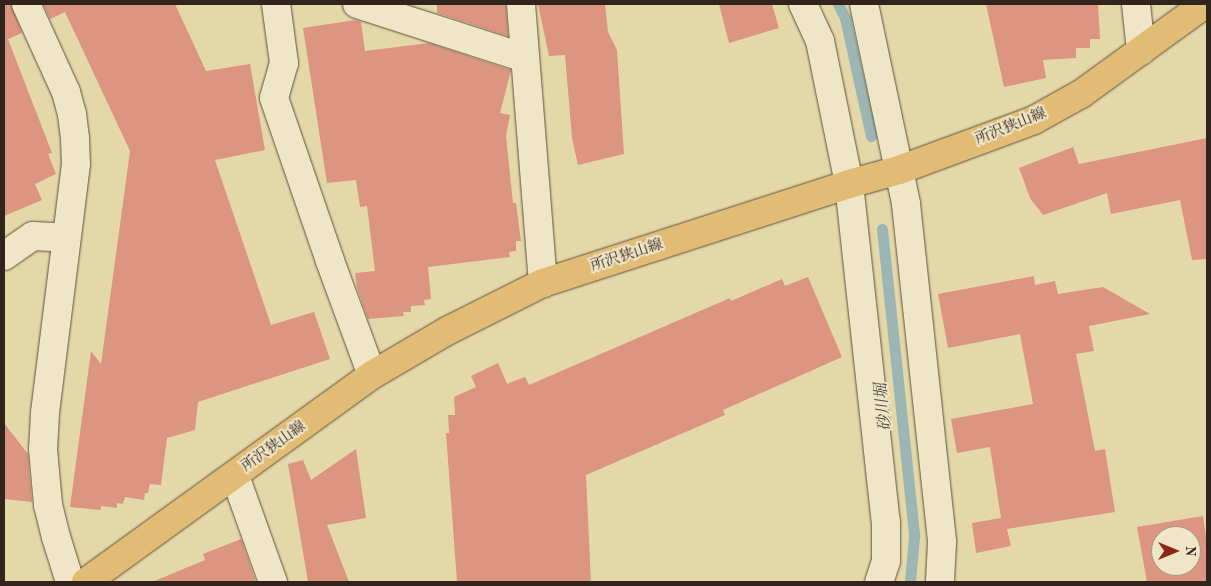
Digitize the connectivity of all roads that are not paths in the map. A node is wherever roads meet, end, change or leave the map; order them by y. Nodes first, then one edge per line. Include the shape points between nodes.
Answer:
1 (26, 4) edge
2 (276, 4) edge
3 (357, 4) edge
4 (521, 4) edge
5 (803, 4) edge
6 (864, 4) edge
7 (1136, 4) edge
8 (1205, 4) edge
9 (1141, 51) junction
10 (525, 58) junction
11 (899, 170) junction
12 (849, 184) junction
13 (66, 238) junction
14 (4, 256) edge
15 (543, 283) junction
16 (372, 375) junction
17 (235, 476) junction
18 (70, 582) edge
19 (86, 582) edge
20 (273, 582) edge
21 (879, 582) edge
22 (940, 582) edge

1 - 13 street via 66,92 72,114 76,164
2 - 16 street via 284,63 274,98
3 - 10 street
4 - 10 street
5 - 12 street via 820,41
6 - 11 street
7 - 9 street
8 - 9 main road, 所沢狭山線
9 - 11 main road, 所沢狭山線 via 1081,94 1034,120
10 - 15 street
11 - 12 main road, 所沢狭山線
11 - 22 street via 906,204 942,542
12 - 15 main road, 所沢狭山線
12 - 21 street via 886,522 886,561
13 - 14 street via 33,236
13 - 18 street via 44,413 43,449 48,505
15 - 16 main road, 所沢狭山線 via 447,331
16 - 17 main road, 所沢狭山線
17 - 19 main road, 所沢狭山線
17 - 20 street

